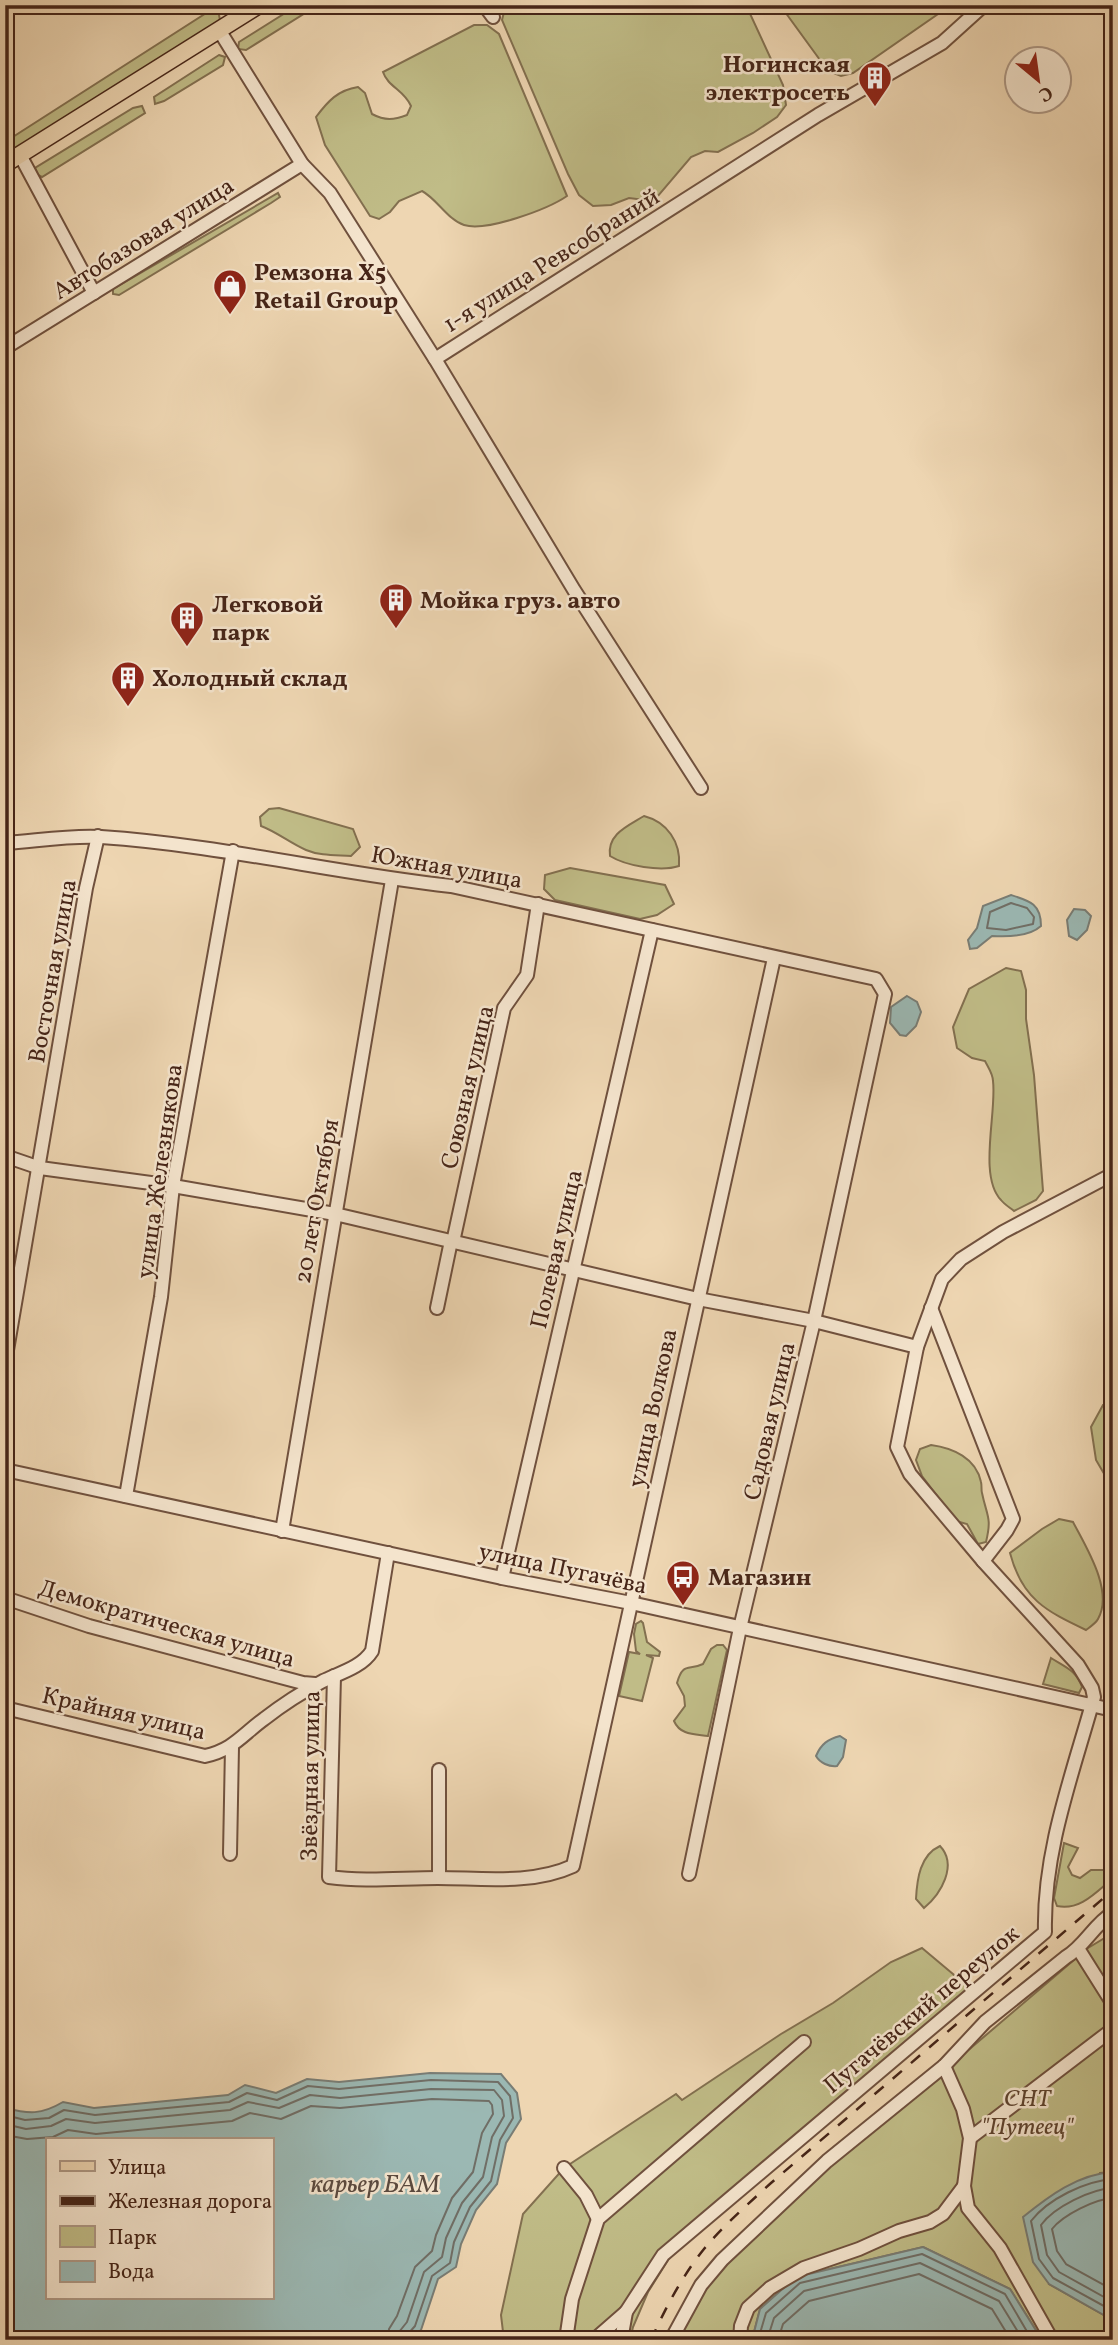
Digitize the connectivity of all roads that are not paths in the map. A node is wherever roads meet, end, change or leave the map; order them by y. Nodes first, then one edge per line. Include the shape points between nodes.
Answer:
1 (259, 5) edge
2 (984, 5) edge
3 (219, 30) junction
4 (20, 155) junction
5 (5, 164) edge
6 (302, 164) junction
7 (94, 293) junction
8 (5, 348) edge
9 (435, 359) junction
10 (701, 788) dead end
11 (99, 836) junction
12 (5, 843) edge
13 (233, 851) junction
14 (392, 880) junction
15 (538, 905) junction
16 (652, 930) junction
17 (774, 958) junction
18 (876, 979) joint
19 (5, 1156) edge
20 (40, 1168) junction
21 (1113, 1174) edge
22 (173, 1186) junction
23 (335, 1214) junction
24 (452, 1241) junction
25 (573, 1269) junction
26 (698, 1298) junction
27 (437, 1308) dead end
28 (931, 1308) junction
29 (814, 1321) junction
30 (917, 1346) junction
31 (5, 1362) edge
32 (5, 1470) edge
33 (126, 1496) junction
34 (282, 1531) junction
35 (388, 1553) junction
36 (983, 1561) junction
37 (502, 1578) junction
38 (5, 1598) edge
39 (631, 1603) junction
40 (740, 1628) junction
41 (334, 1676) junction
42 (319, 1684) junction
43 (1091, 1705) junction
44 (5, 1708) edge
45 (1113, 1710) edge
46 (232, 1747) junction
47 (439, 1770) dead end
48 (230, 1854) dead end
49 (689, 1874) dead end
50 (439, 1878) junction
51 (1113, 1913) edge
52 (1079, 1950) junction
53 (1113, 2004) edge
54 (1113, 2029) edge
55 (804, 2042) dead end
56 (944, 2066) junction
57 (970, 2138) junction
58 (564, 2168) dead end
59 (964, 2186) junction
60 (598, 2218) junction
61 (626, 2312) junction
62 (566, 2340) edge
63 (594, 2340) edge
64 (621, 2340) edge
65 (671, 2340) edge
66 (740, 2340) edge
67 (1052, 2340) edge

1 - 3 main road
2 - 9 street, 1-я улица Ревсобраний via 942,43 818,115
3 - 4 main road
3 - 6 street, 1-я улица Ревсобраний
4 - 5 main road
4 - 7 street
6 - 7 street, Автобазовая улица
6 - 9 street, 1-я улица Ревсобраний via 330,193
7 - 8 street, Автобазовая улица
9 - 10 street via 574,590
11 - 12 street, Южная улица
11 - 13 street, Южная улица
11 - 20 street, Восточная улица via 86,888
13 - 14 street, Южная улица
13 - 22 street, улица Железнякова
14 - 15 street, Южная улица via 452,886
14 - 23 street, 20 лет Октября
15 - 16 street, Южная улица
15 - 24 street, Союзная улица via 527,975 504,1008
16 - 17 street, Южная улица
16 - 25 street, Полевая улица
17 - 18 street, Южная улица
17 - 26 street, улица Волкова
18 - 29 street, Садовая улица via 885,995
19 - 20 street
20 - 22 street
20 - 31 street, Восточная улица
21 - 28 street via 961,1259 942,1279
22 - 23 street
22 - 33 street, улица Железнякова via 161,1297
23 - 24 street
23 - 34 street, 20 лет Октября
24 - 25 street
24 - 27 street, Союзная улица
25 - 26 street
25 - 37 street, Полевая улица
26 - 29 street
26 - 39 street, улица Волкова
28 - 30 street
28 - 36 street via 1013,1518
29 - 30 street
29 - 40 street, Садовая улица
30 - 36 street via 897,1447 910,1474
32 - 33 street, улица Пугачёва
33 - 34 street, улица Пугачёва
34 - 35 street, улица Пугачёва
35 - 37 street, улица Пугачёва
35 - 41 street via 372,1651 366,1661
36 - 43 street via 1078,1665 1094,1697
37 - 39 street, улица Пугачёва
38 - 42 street, Демократическая улица via 89,1626
39 - 40 street, улица Пугачёва
39 - 50 street, улица Волкова via 573,1866 531,1877
40 - 43 street, улица Пугачёва
40 - 49 street, Садовая улица
41 - 42 street
41 - 50 street, Звёздная улица via 329,1877
42 - 46 street via 262,1720
43 - 45 street, улица Пугачёва
43 - 61 street, Пугачёвский переулок via 1056,1832 1045,1932 663,2255
44 - 46 street, Крайняя улица via 205,1756
46 - 48 street
47 - 50 street
51 - 52 street
52 - 53 street
52 - 56 street via 985,2022
54 - 57 street
55 - 60 street
56 - 57 street
56 - 65 street via 827,2161 722,2260 701,2285
57 - 59 street
58 - 60 street
59 - 66 street via 943,2214 930,2222 804,2268 770,2288 748,2308
59 - 67 street via 968,2208 1000,2248
60 - 62 street via 572,2299
61 - 63 street
61 - 64 street, Пугачёвский переулок

